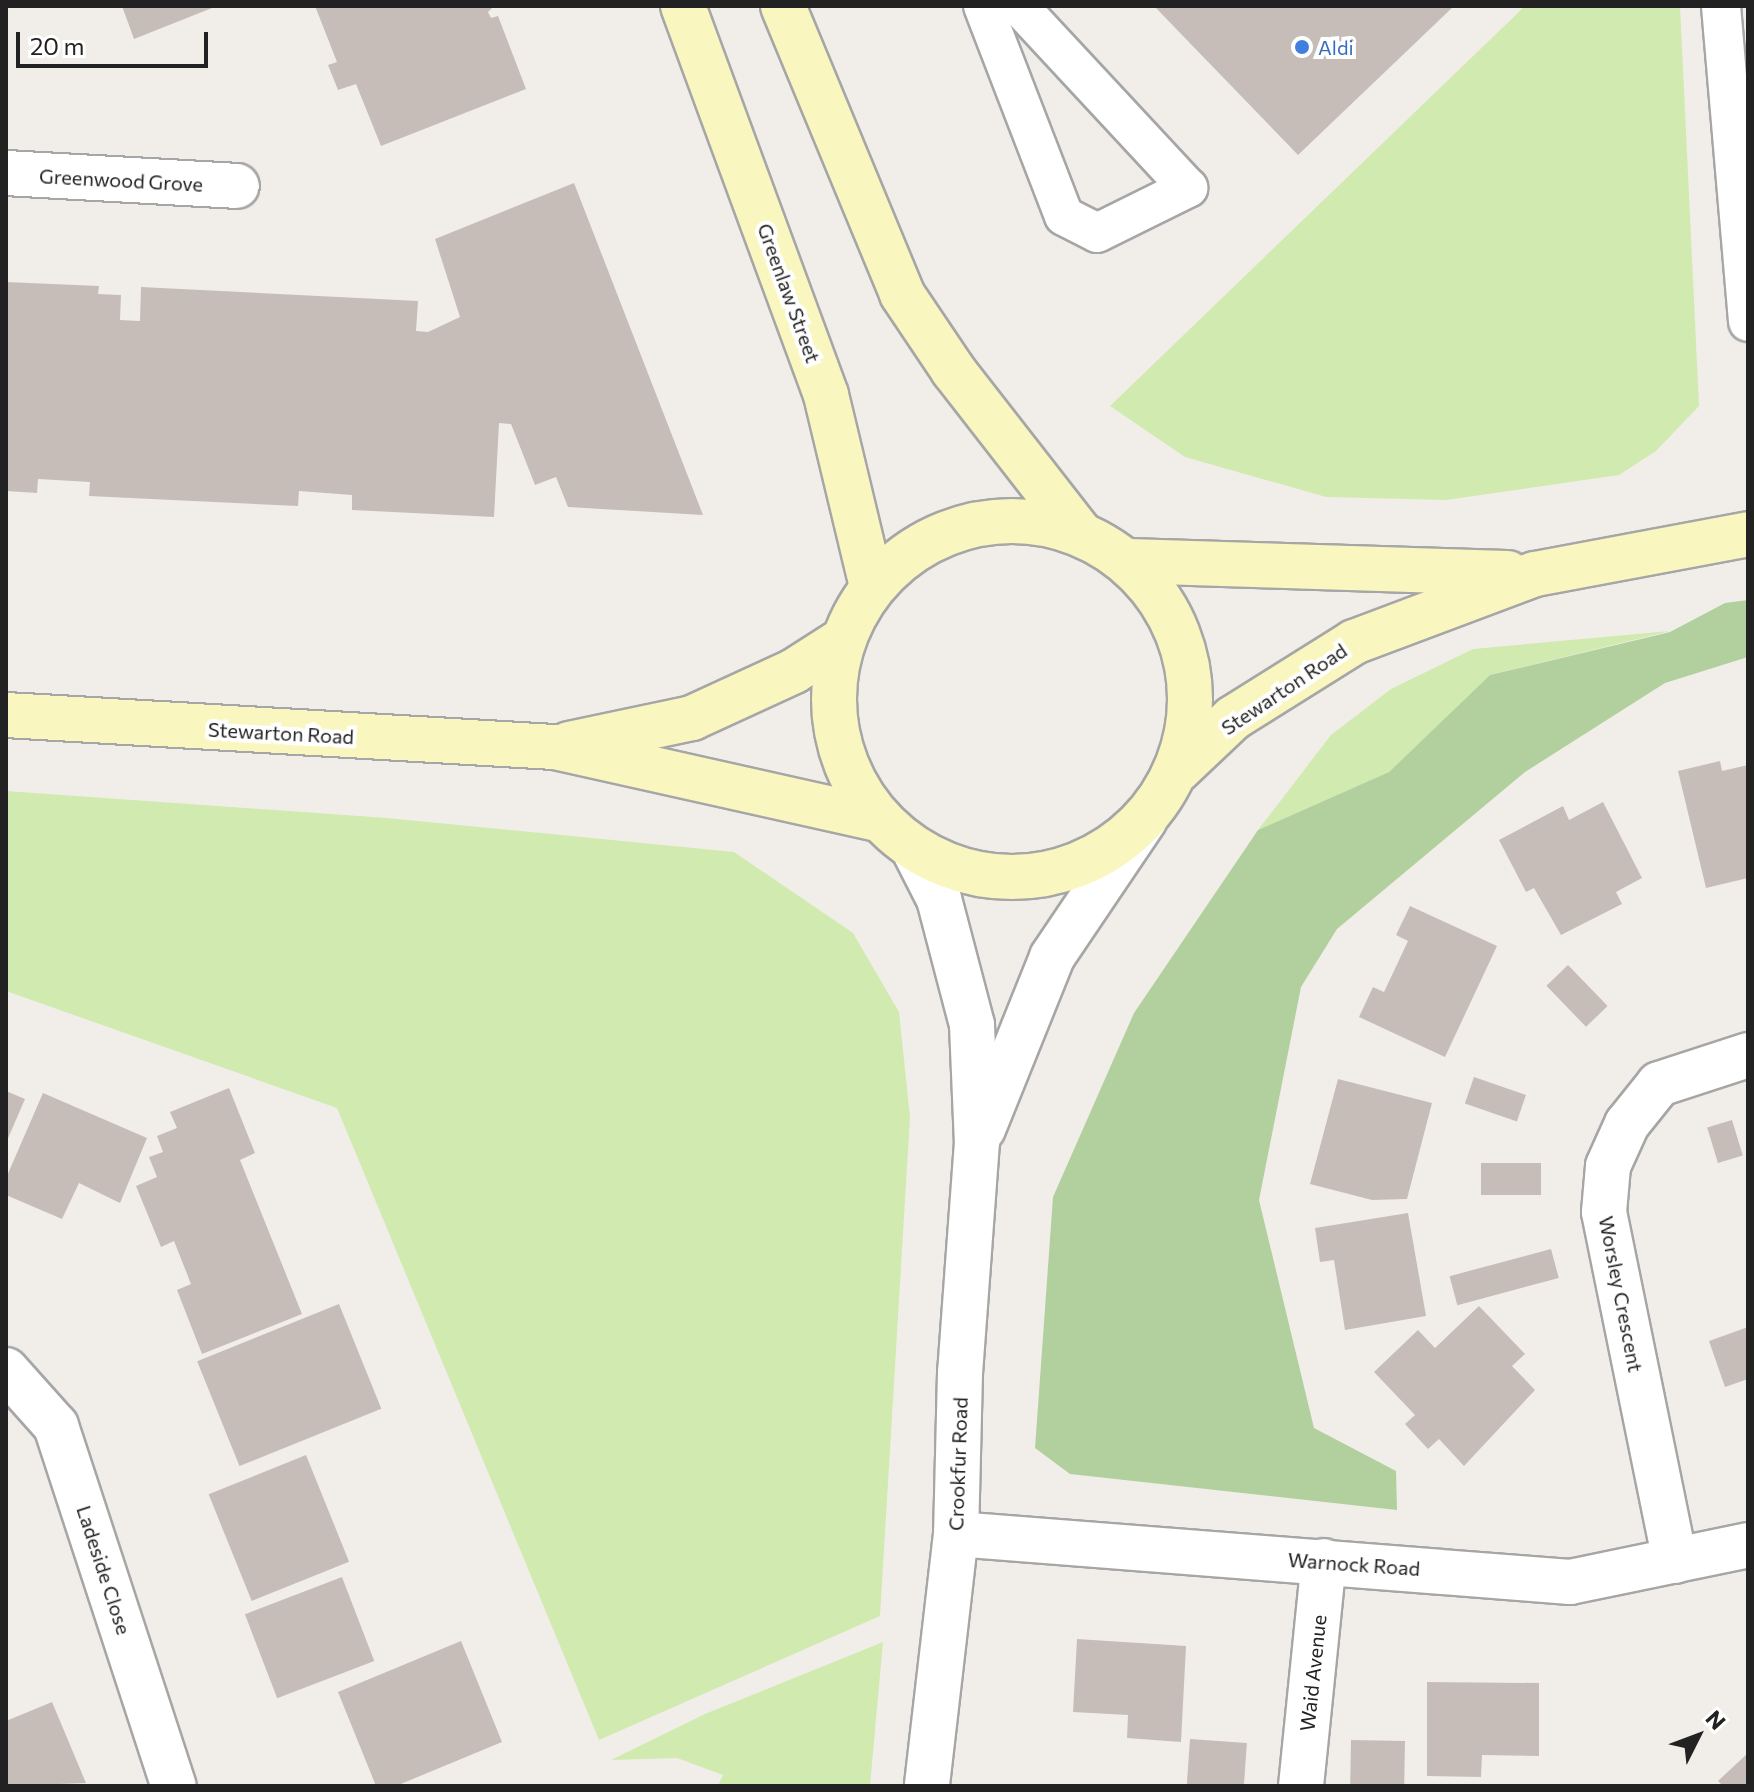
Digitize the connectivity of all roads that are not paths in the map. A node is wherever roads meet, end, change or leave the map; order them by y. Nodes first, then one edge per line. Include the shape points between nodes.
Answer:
1 (683, 6) edge
2 (783, 6) edge
3 (983, 6) edge
4 (1019, 6) edge
5 (1721, 6) edge
6 (6, 173) edge
7 (237, 186) dead end
8 (1748, 322) edge
9 (1079, 532) junction
10 (1748, 534) edge
11 (1127, 561) junction
12 (1535, 574) junction
13 (872, 587) junction
14 (844, 639) junction
15 (6, 715) edge
16 (555, 747) junction
17 (1178, 770) junction
18 (1145, 819) junction
19 (897, 834) junction
20 (1748, 1055) edge
21 (977, 1142) junction
22 (6, 1370) edge
23 (956, 1534) junction
24 (1748, 1545) edge
25 (1324, 1561) junction
26 (1675, 1561) junction
27 (174, 1786) edge
28 (927, 1786) edge
29 (1301, 1786) edge

1 - 13 main road, Greenlaw Street via 826,395
2 - 9 main road via 902,294 953,370
3 - 4 lane via 1064,216 1097,233 1188,188
5 - 8 lane
6 - 7 street, Greenwood Grove
9 - 11 main road
9 - 13 main road via 1023,520 966,525 914,548
10 - 12 main road, Stewarton Road
11 - 12 main road, Stewarton Road via 1311,571
11 - 17 main road via 1165,605 1186,657 1191,714
12 - 17 main road, Stewarton Road via 1354,642 1233,718
13 - 14 main road
14 - 16 main road, Stewarton Road via 794,671 692,718
14 - 19 main road via 833,687 837,734 853,781
15 - 16 main road, Stewarton Road
16 - 19 main road, Stewarton Road
17 - 18 main road, Stewarton Road
18 - 19 main road, Stewarton Road via 1107,851 1060,871 1009,878 959,870
18 - 21 street, Crookfur Road via 1052,957
19 - 21 street, Crookfur Road via 939,899 962,982 972,1025
20 - 26 street, Worsley Crescent via 1659,1084 1627,1124 1608,1166 1604,1212
21 - 23 street, Crookfur Road via 960,1373
22 - 27 street, Ladeside Close via 56,1426
23 - 25 street, Warnock Road
23 - 28 street, Crookfur Road
24 - 26 street, Warnock Road
25 - 26 street, Warnock Road via 1570,1582
25 - 29 street, Waid Avenue

